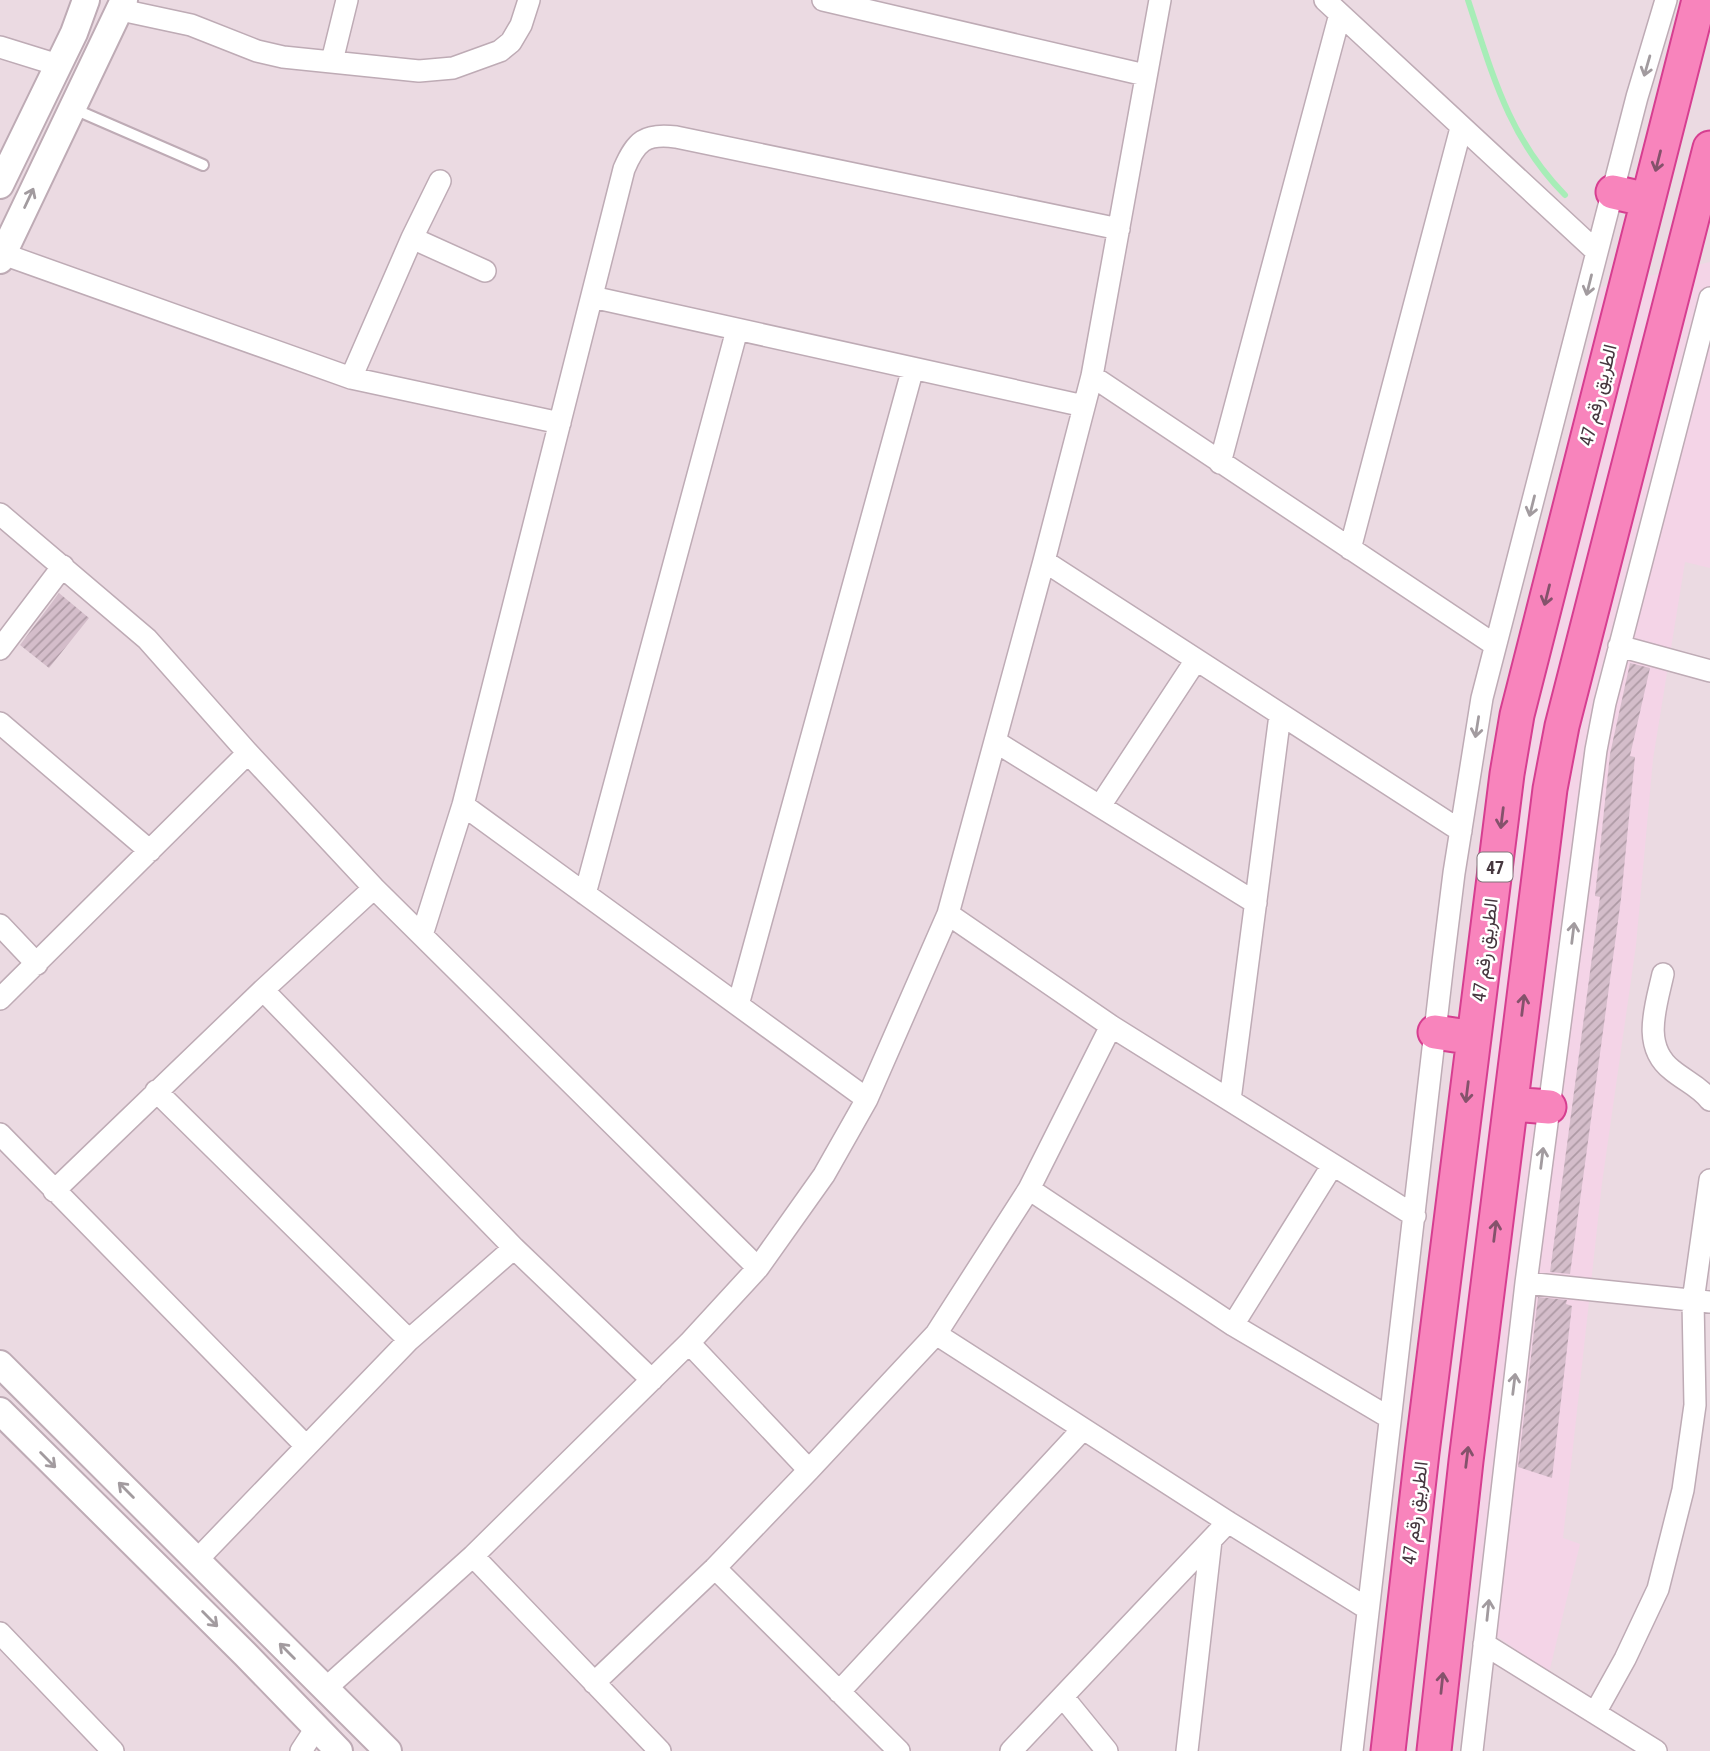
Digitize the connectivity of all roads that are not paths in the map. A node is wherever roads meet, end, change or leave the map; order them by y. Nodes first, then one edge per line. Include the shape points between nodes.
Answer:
1 (86, 0) edge
2 (347, 0) edge
3 (528, 0) edge
4 (823, 0) edge
5 (1160, 0) edge
6 (1666, 0) edge
7 (1699, 0) edge
8 (123, 5) edge
9 (1332, 7) edge
10 (0, 47) edge
11 (332, 61) junction
12 (58, 65) junction
13 (1146, 75) junction
14 (44, 94) junction
15 (72, 108) junction
16 (1461, 128) junction
17 (1710, 148) edge
18 (203, 165) dead end
19 (440, 181) dead end
20 (0, 185) edge
21 (1613, 192) junction
22 (1648, 200) junction
23 (1119, 229) junction
24 (412, 238) junction
25 (1597, 252) junction
26 (1, 257) edge
27 (485, 271) dead end
28 (592, 298) junction
29 (1710, 299) edge
30 (737, 330) junction
31 (913, 368) junction
32 (1092, 376) junction
33 (351, 377) junction
34 (1084, 406) junction
35 (560, 423) junction
36 (1585, 449) junction
37 (1630, 461) junction
38 (1220, 463) junction
39 (0, 514) edge
40 (1350, 549) junction
41 (1044, 561) junction
42 (63, 566) junction
43 (1495, 645) junction
44 (1619, 646) junction
45 (0, 649) edge
46 (1196, 660) junction
47 (1710, 671) edge
48 (1280, 715) junction
49 (0, 723) edge
50 (996, 741) junction
51 (248, 753) junction
52 (463, 805) junction
53 (1100, 806) junction
54 (1461, 831) junction
55 (150, 852) junction
56 (374, 888) junction
57 (585, 894) junction
58 (1256, 903) junction
59 (948, 914) junction
60 (0, 925) edge
61 (422, 935) junction
62 (37, 964) junction
63 (1663, 974) dead end
64 (263, 990) junction
65 (0, 999) edge
66 (737, 1005) junction
67 (1111, 1026) junction
68 (1435, 1032) junction
69 (1474, 1038) junction
70 (156, 1091) junction
71 (867, 1099) junction
72 (1230, 1100) junction
73 (1710, 1100) edge
74 (1511, 1104) junction
75 (1549, 1107) junction
76 (0, 1134) edge
77 (1332, 1166) junction
78 (1710, 1180) edge
79 (1029, 1189) junction
80 (54, 1191) junction
81 (1415, 1216) junction
82 (514, 1248) junction
83 (758, 1268) junction
84 (1526, 1283) junction
85 (1702, 1301) edge
86 (1233, 1325) junction
87 (936, 1334) junction
88 (409, 1340) junction
89 (689, 1343) junction
90 (0, 1364) edge
91 (652, 1380) junction
92 (0, 1411) edge
93 (1390, 1418) junction
94 (1082, 1430) junction
95 (306, 1446) junction
96 (809, 1471) junction
97 (1228, 1522) junction
98 (1211, 1540) junction
99 (473, 1556) junction
100 (196, 1561) junction
101 (715, 1568) junction
102 (1368, 1609) junction
103 (0, 1633) edge
104 (1484, 1644) junction
105 (594, 1683) junction
106 (325, 1689) junction
107 (839, 1692) junction
108 (1063, 1697) junction
109 (1595, 1713) junction
110 (316, 1728) junction
111 (113, 1751) edge
112 (301, 1751) edge
113 (339, 1751) edge
114 (388, 1751) edge
115 (660, 1751) edge
116 (899, 1751) edge
117 (1011, 1751) edge
118 (1107, 1751) edge
119 (1187, 1751) edge
120 (1352, 1751) edge
121 (1388, 1751) edge
122 (1434, 1751) edge
123 (1472, 1751) edge
124 (1656, 1751) edge

1 - 12 street
2 - 11 street
3 - 11 street via 511,42 469,64 419,71
4 - 13 street
5 - 13 street
6 -> 21 street
7 -> 22 highway, الطريق رقم 47 / 47
8 - 11 street via 257,51
8 - 15 street
9 - 16 street
9 - 38 street
10 - 12 street
12 - 14 street
13 - 23 street
14 - 15 street
14 - 20 street
15 - 18 lane
26 -> 15 street
16 - 25 street
16 - 40 street
17 - 37 highway, 47
19 - 24 street
21 - 22 highway
21 - 25 street
22 - 36 highway, الطريق رقم 47 / 47
23 - 28 street via 658,135 640,141 624,169
23 - 32 street
24 - 27 street
24 - 33 street
25 -> 43 street
26 - 33 street
28 - 30 street
28 - 35 street
29 - 44 street
30 - 31 street
30 - 57 street
31 - 34 street
31 - 66 street
32 - 34 street
32 - 38 street
33 - 35 street
34 - 41 street
35 - 52 street
36 - 37 highway
36 -> 69 highway, الطريق رقم 47 / 47 via 1517,715
74 -> 37 highway, 47 via 1559,739
38 - 40 street
39 - 42 street
40 - 43 street
41 - 46 street
41 - 50 street
42 - 45 street
42 - 51 street via 147,639
43 -> 54 street
44 - 47 street
75 -> 44 street via 1596,750
46 - 48 street
46 - 53 street
48 - 54 street
48 - 58 street
49 - 55 street
50 - 53 street
50 - 59 street
51 - 55 street
51 - 56 street
52 - 57 street
52 - 61 street
53 - 58 street
54 - 68 street
55 - 62 street
56 - 61 street
56 - 64 street
57 - 66 street
58 - 72 street
59 - 67 street
59 - 71 street
60 - 62 street
61 - 83 street
62 - 65 street
63 - 73 street via 1652,1035 1657,1053
64 - 70 street
64 - 82 street
66 - 71 street
67 - 72 street
67 - 79 street
68 - 69 highway
68 - 81 street
69 -> 121 highway, الطريق رقم 47 / 47
70 - 80 street
70 - 88 street
71 - 83 street via 824,1175
72 - 77 street
74 - 75 highway
122 -> 74 highway, 47
84 -> 75 street
76 - 80 street
77 - 81 street
77 - 86 street
78 - 85 street
79 - 86 street
79 - 87 street
80 - 95 street
81 - 93 street
82 - 88 street
82 - 91 street
83 - 89 street
84 - 85 street
104 -> 84 street
85 - 109 street via 1683,1490 1658,1589
86 - 93 street
87 - 94 street
87 - 96 street
88 - 95 street
89 - 91 street
89 - 96 street
100 -> 90 street
91 - 99 street
92 -> 110 street
93 - 102 street
94 - 97 street
94 - 107 street
95 - 100 street
96 - 101 street
97 - 98 street
97 - 102 street
98 - 108 street
98 - 119 street
99 - 105 street
99 - 106 street
106 -> 100 street
101 - 105 street
101 - 107 street
102 - 120 street
103 - 111 street
104 - 109 street
104 - 123 street
105 - 115 street
106 - 114 street
107 - 116 street
108 - 117 street
108 - 118 street
109 - 124 street
110 - 112 street
110 - 113 street

